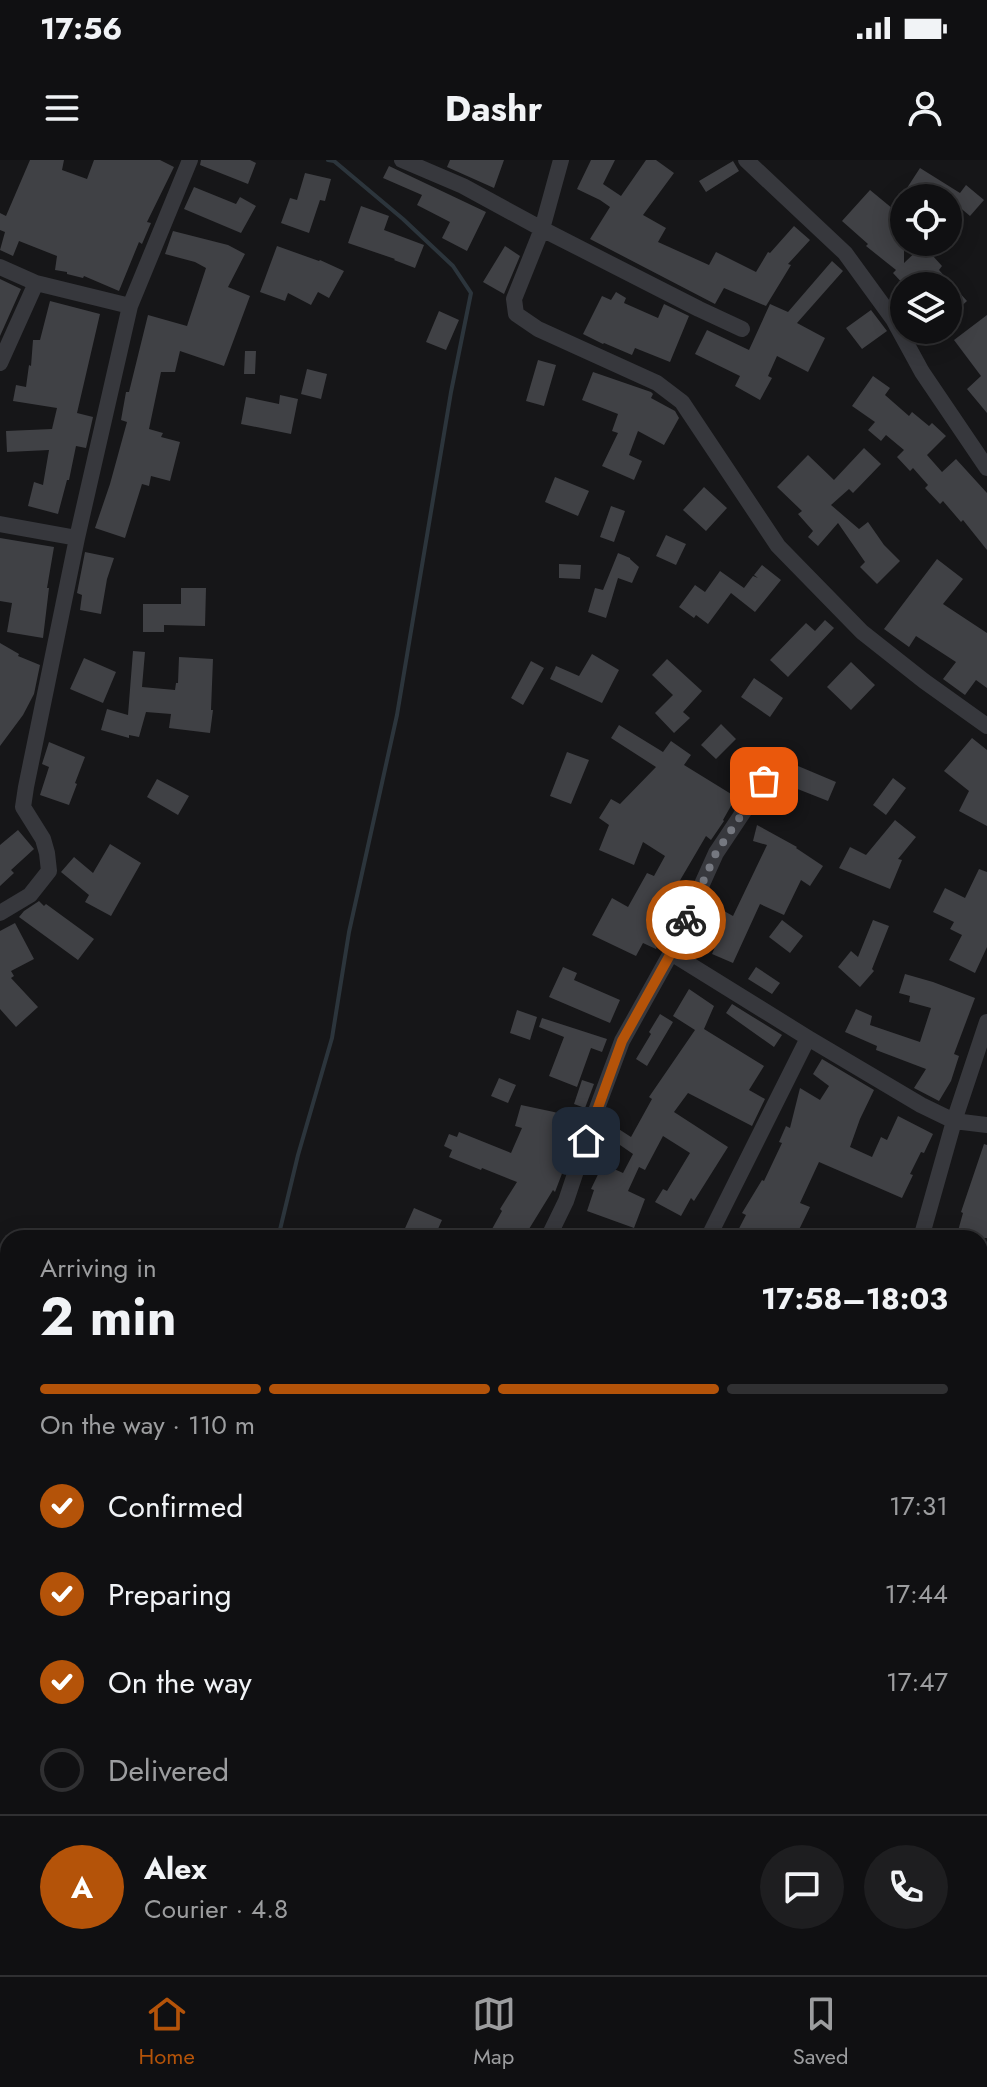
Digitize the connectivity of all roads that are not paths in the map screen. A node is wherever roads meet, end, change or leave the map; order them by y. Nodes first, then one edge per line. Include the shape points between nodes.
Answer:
1 (190, 160) edge
2 (402, 160) edge
3 (561, 160) edge
4 (746, 160) edge
5 (542, 229) junction
6 (0, 267) edge
7 (36, 283) junction
8 (130, 306) junction
9 (742, 329) dead end
10 (0, 363) edge
11 (987, 468) edge
12 (0, 524) edge
13 (77, 538) junction
14 (987, 726) edge
15 (764, 781) dead end
16 (0, 913) edge
17 (671, 953) junction
18 (987, 1022) edge
19 (808, 1038) junction
20 (954, 1121) junction
21 (987, 1125) edge
22 (552, 1230) edge
23 (712, 1230) edge
24 (923, 1230) edge

1 - 8 street
2 - 5 street
3 - 5 street
4 - 11 street via 845,253
5 - 9 street
5 - 14 street via 514,299 516,314 672,392 778,546 862,632
6 - 7 street
7 - 8 street
7 - 10 street
8 - 13 street
12 - 13 street
13 - 16 street via 23,807 43,839 49,871 30,895
15 - 17 street via 716,853
17 - 19 street
17 - 22 street via 622,1041
18 - 20 street
19 - 20 street
19 - 23 street
20 - 21 street
20 - 24 street

